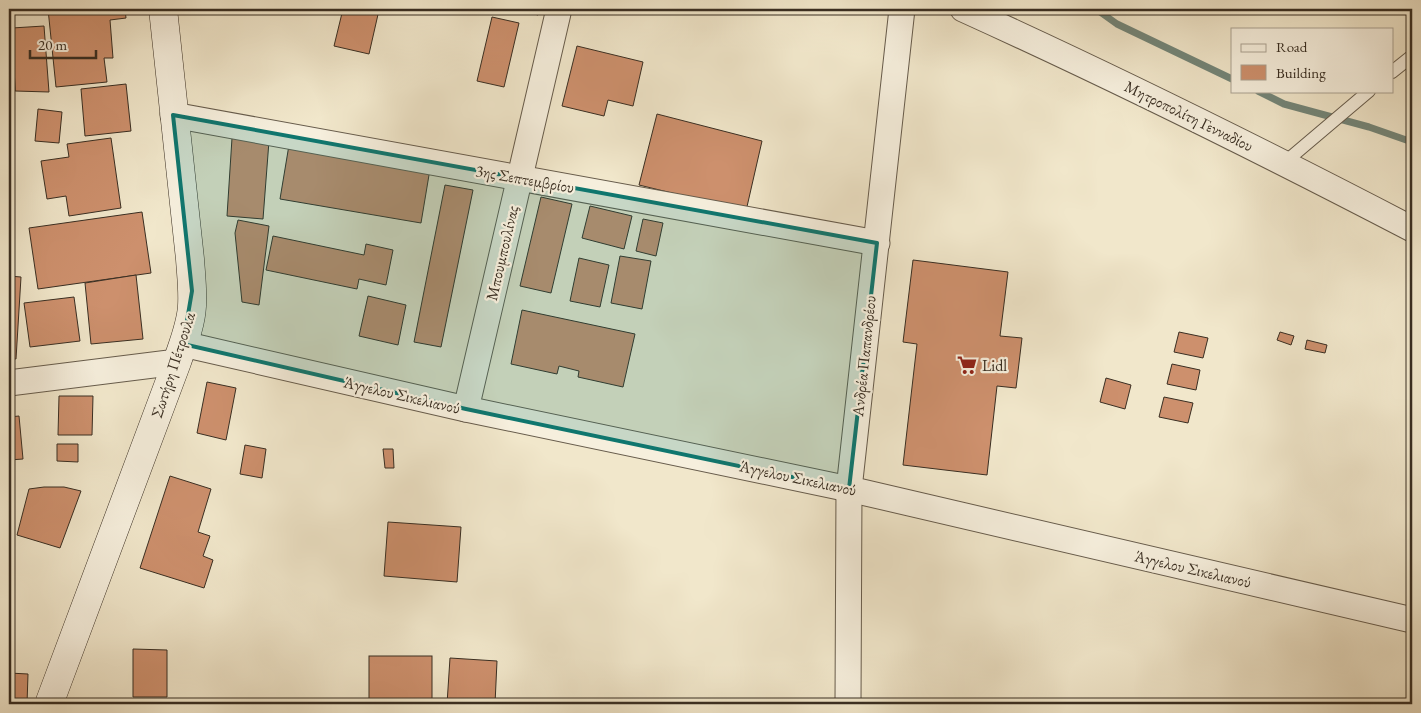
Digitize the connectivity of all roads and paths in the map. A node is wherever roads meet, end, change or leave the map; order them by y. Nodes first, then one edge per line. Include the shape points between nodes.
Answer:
1 (163, 9) edge
2 (558, 9) edge
3 (902, 9) edge
4 (963, 9) edge
5 (1412, 56) edge
6 (1394, 70) edge
7 (1368, 92) edge
8 (173, 115) junction
9 (1284, 163) junction
10 (520, 178) junction
11 (1412, 229) edge
12 (877, 243) junction
13 (180, 353) junction
14 (9, 383) edge
15 (466, 410) junction
16 (849, 489) junction
17 (1412, 620) edge
18 (49, 704) edge
19 (848, 704) edge

1 - 8 street, Σωτήρη Πέτρουλα
2 - 10 street, Μπουμπουλίνας
3 - 12 street, Ανδρέα Παπανδρέου
4 - 9 street, Μητροπολίτη Γενναδίου
5 - 6 lane
7 - 9 lane
8 - 10 street, 3ης Σεπτεμβρίου
8 - 13 street, Σωτήρη Πέτρουλα via 192,291 189,323
9 - 11 street, Μητροπολίτη Γενναδίου
10 - 12 street, 3ης Σεπτεμβρίου
10 - 15 street, Μπουμπουλίνας
12 - 16 street, Ανδρέα Παπανδρέου
13 - 14 street, Άγγελου Σικελιανού
13 - 15 street, Άγγελου Σικελιανού
13 - 18 street, Σωτήρη Πέτρουλα
15 - 16 street, Άγγελου Σικελιανού
16 - 17 street, Άγγελου Σικελιανού
16 - 19 street, Ανδρέα Παπανδρέου

